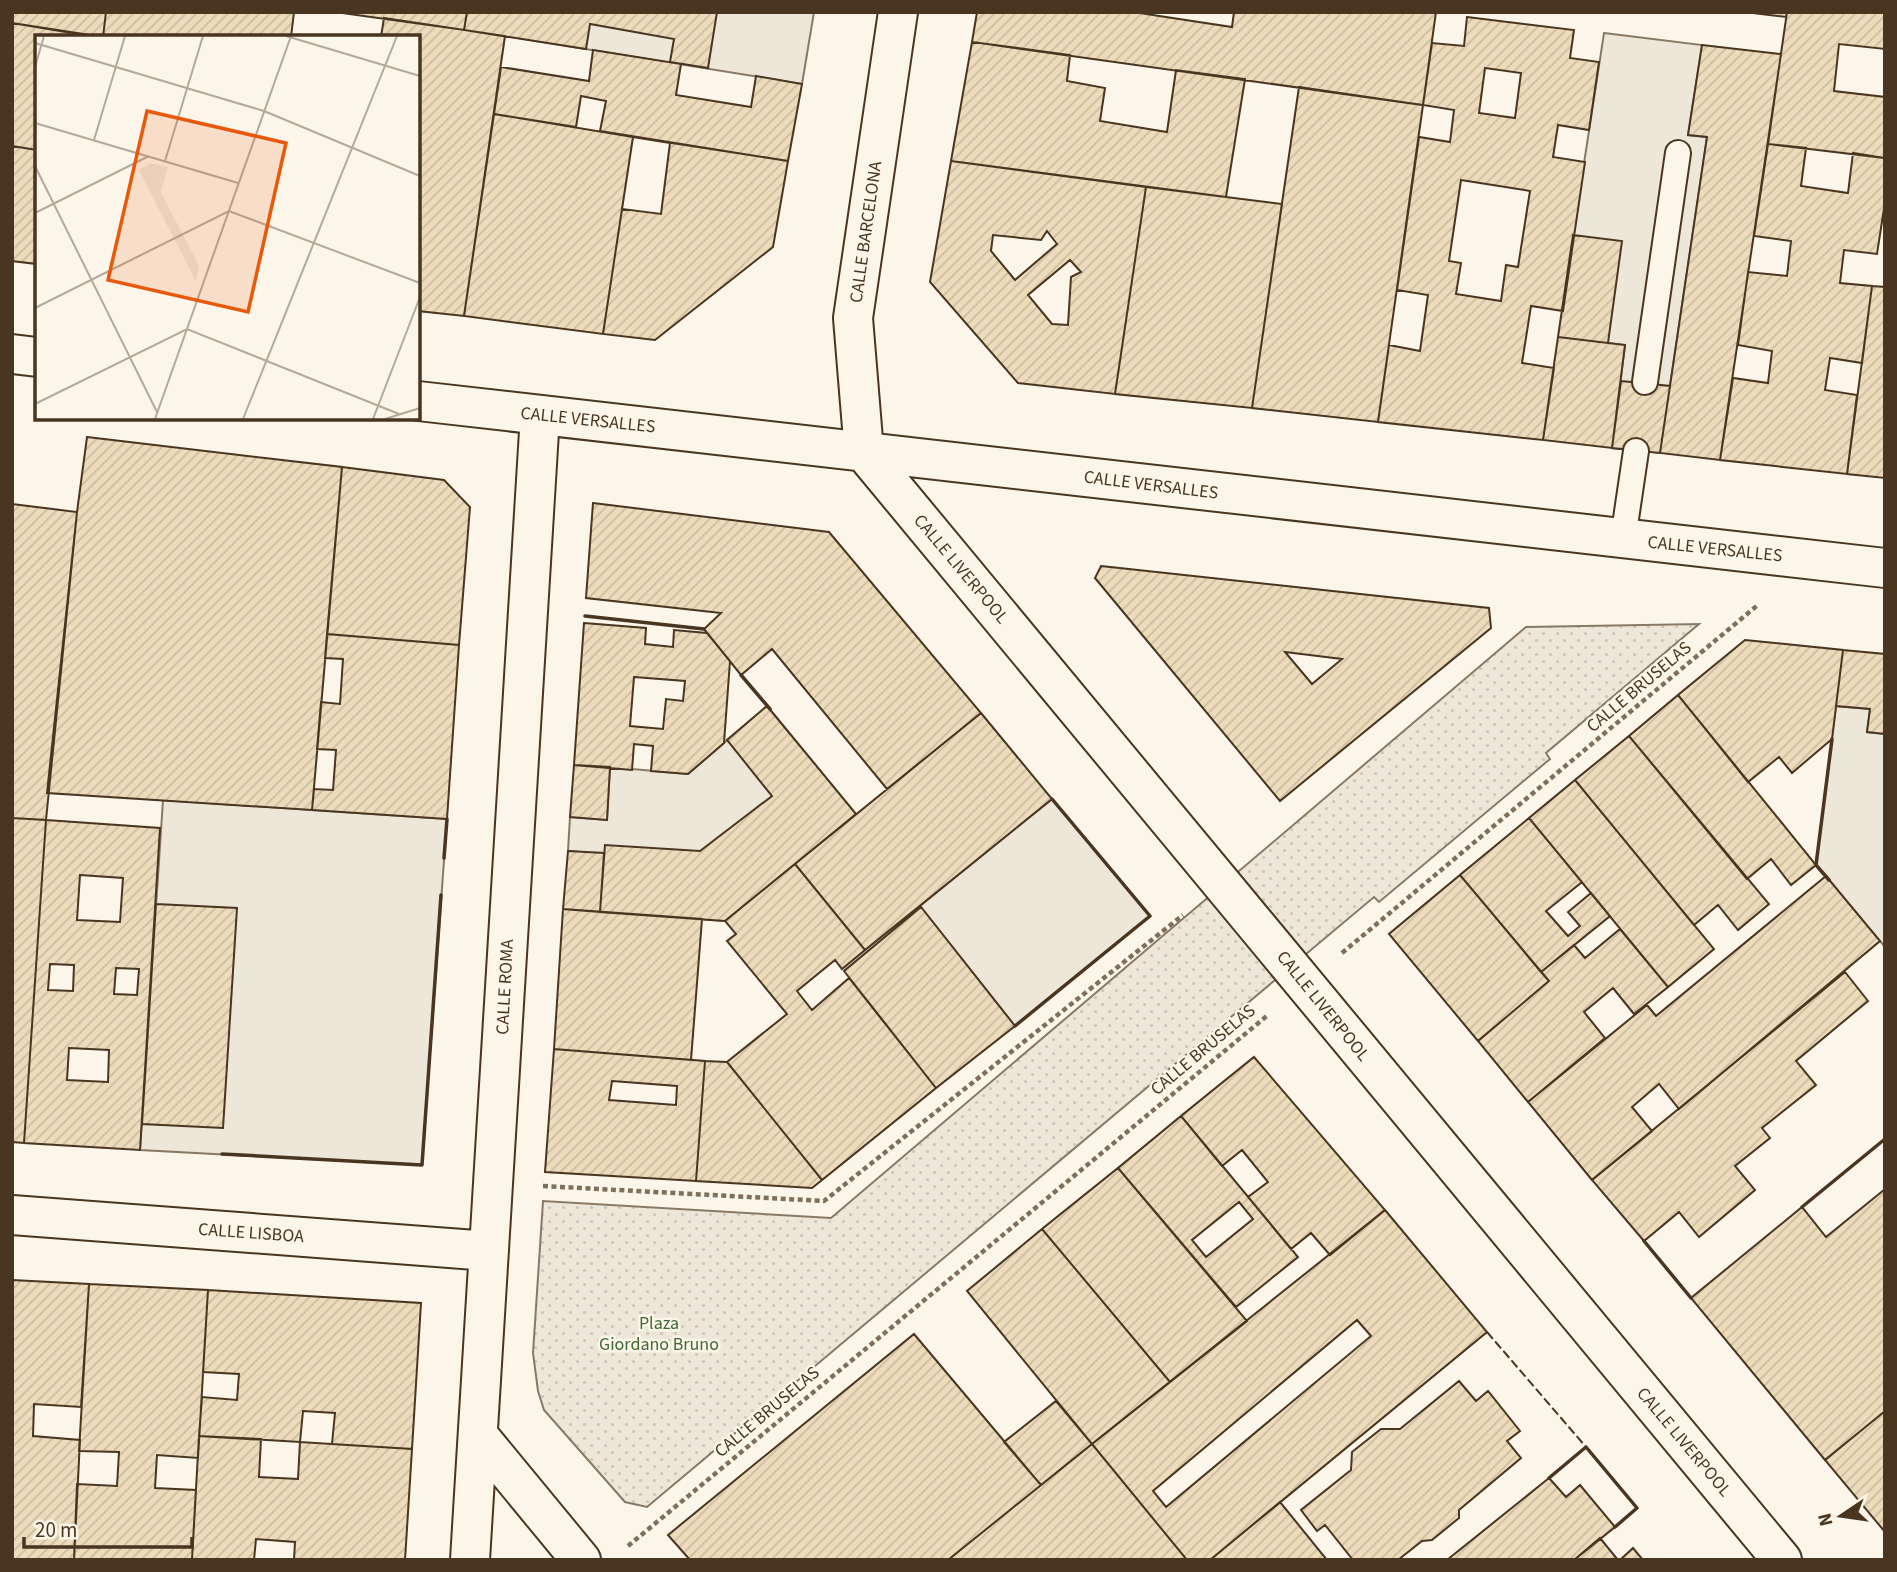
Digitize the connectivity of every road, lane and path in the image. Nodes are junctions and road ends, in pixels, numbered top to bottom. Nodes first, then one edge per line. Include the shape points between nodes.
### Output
1 (898, 12) edge
2 (1678, 153) dead end
3 (12, 354) edge
4 (35, 357) edge
5 (1645, 382) dead end
6 (420, 401) edge
7 (540, 415) junction
8 (1636, 451) dead end
9 (864, 452) junction
10 (1623, 539) junction
11 (1812, 560) junction
12 (1885, 568) edge
13 (1222, 884) junction
14 (1305, 984) junction
15 (494, 1183) junction
16 (12, 1215) edge
17 (489, 1251) junction
18 (478, 1435) junction
19 (622, 1551) dead end
20 (470, 1560) edge
21 (581, 1560) edge
22 (1782, 1560) edge

1 - 9 street, CALLE BARCELONA via 853,318
2 - 5 lane
3 - 4 street
6 - 7 street, CALLE VERSALLES
7 - 9 street, CALLE VERSALLES
7 - 15 street, CALLE ROMA
8 - 10 lane
9 - 10 street, CALLE VERSALLES
9 - 13 street, CALLE LIVERPOOL
10 - 11 street, CALLE VERSALLES
11 - 12 street, CALLE VERSALLES
11 - 14 path, CALLE BRUSELAS
13 - 14 street, CALLE LIVERPOOL
13 - 15 path via 824,1201
14 - 19 path, CALLE BRUSELAS
14 - 22 street, CALLE LIVERPOOL
15 - 17 street, CALLE ROMA
16 - 17 street, CALLE LISBOA
17 - 18 street, CALLE ROMA
18 - 20 street, CALLE ROMA
18 - 21 street

